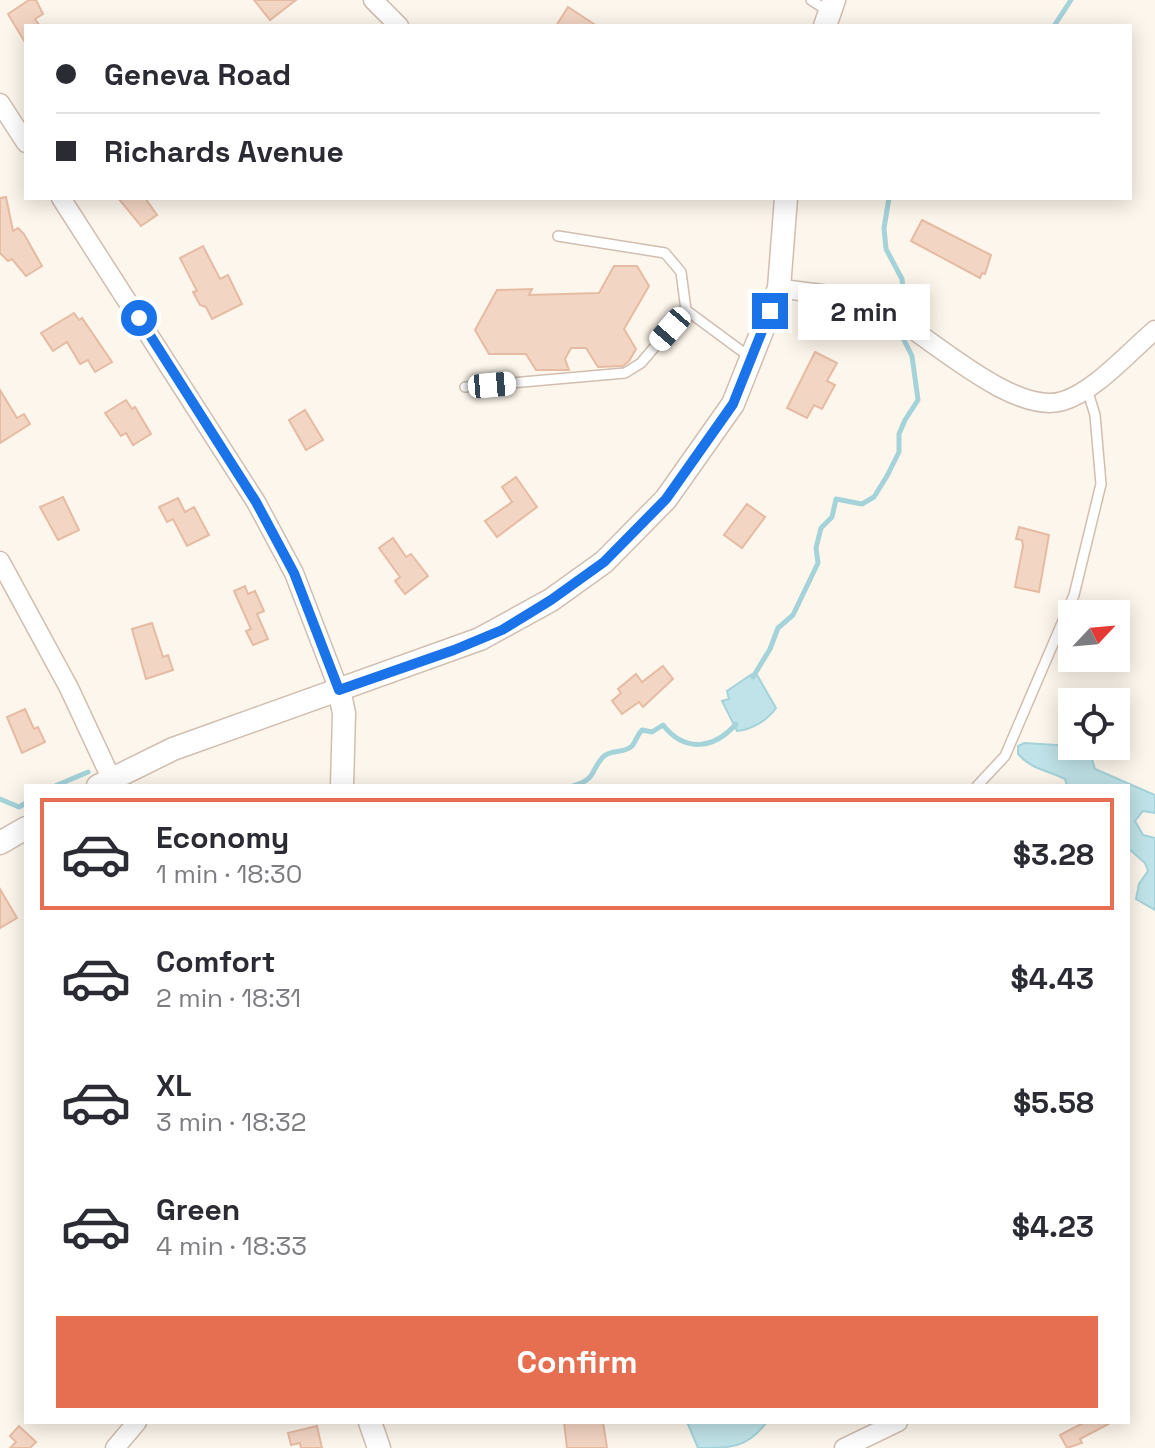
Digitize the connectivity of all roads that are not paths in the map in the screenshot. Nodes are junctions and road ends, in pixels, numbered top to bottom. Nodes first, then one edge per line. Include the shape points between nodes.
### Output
1 (373, 0) edge
2 (397, 24) edge
3 (0, 103) edge
4 (24, 140) edge
5 (62, 200) edge
6 (784, 200) edge
7 (558, 236) dead end
8 (779, 288) junction
9 (686, 310) junction
10 (1155, 330) edge
11 (751, 358) junction
12 (465, 387) dead end
13 (1087, 389) junction
14 (0, 561) edge
15 (339, 690) junction
16 (104, 782) edge
17 (342, 784) edge
18 (979, 784) edge
19 (24, 829) edge
20 (0, 843) edge
21 (135, 1424) edge
22 (371, 1424) edge
23 (894, 1424) edge
24 (115, 1448) edge
25 (379, 1448) edge
26 (844, 1448) edge

1 - 2 street
3 - 4 street
5 - 15 street via 256,502 294,573
6 - 8 street
7 - 9 lane via 665,253 683,277
8 - 11 street
8 - 13 street via 883,310 973,374 1036,402 1063,401
9 - 11 lane
9 - 12 lane via 641,363 625,373
10 - 13 street
11 - 15 street via 733,404 700,454 666,499 604,562 502,630
13 - 18 lane via 1095,415 1101,484 1074,595 1005,756
14 - 16 street via 69,688
15 - 16 street via 173,749
15 - 17 street via 344,713
19 - 20 street
21 - 24 street
22 - 25 street
23 - 26 street

